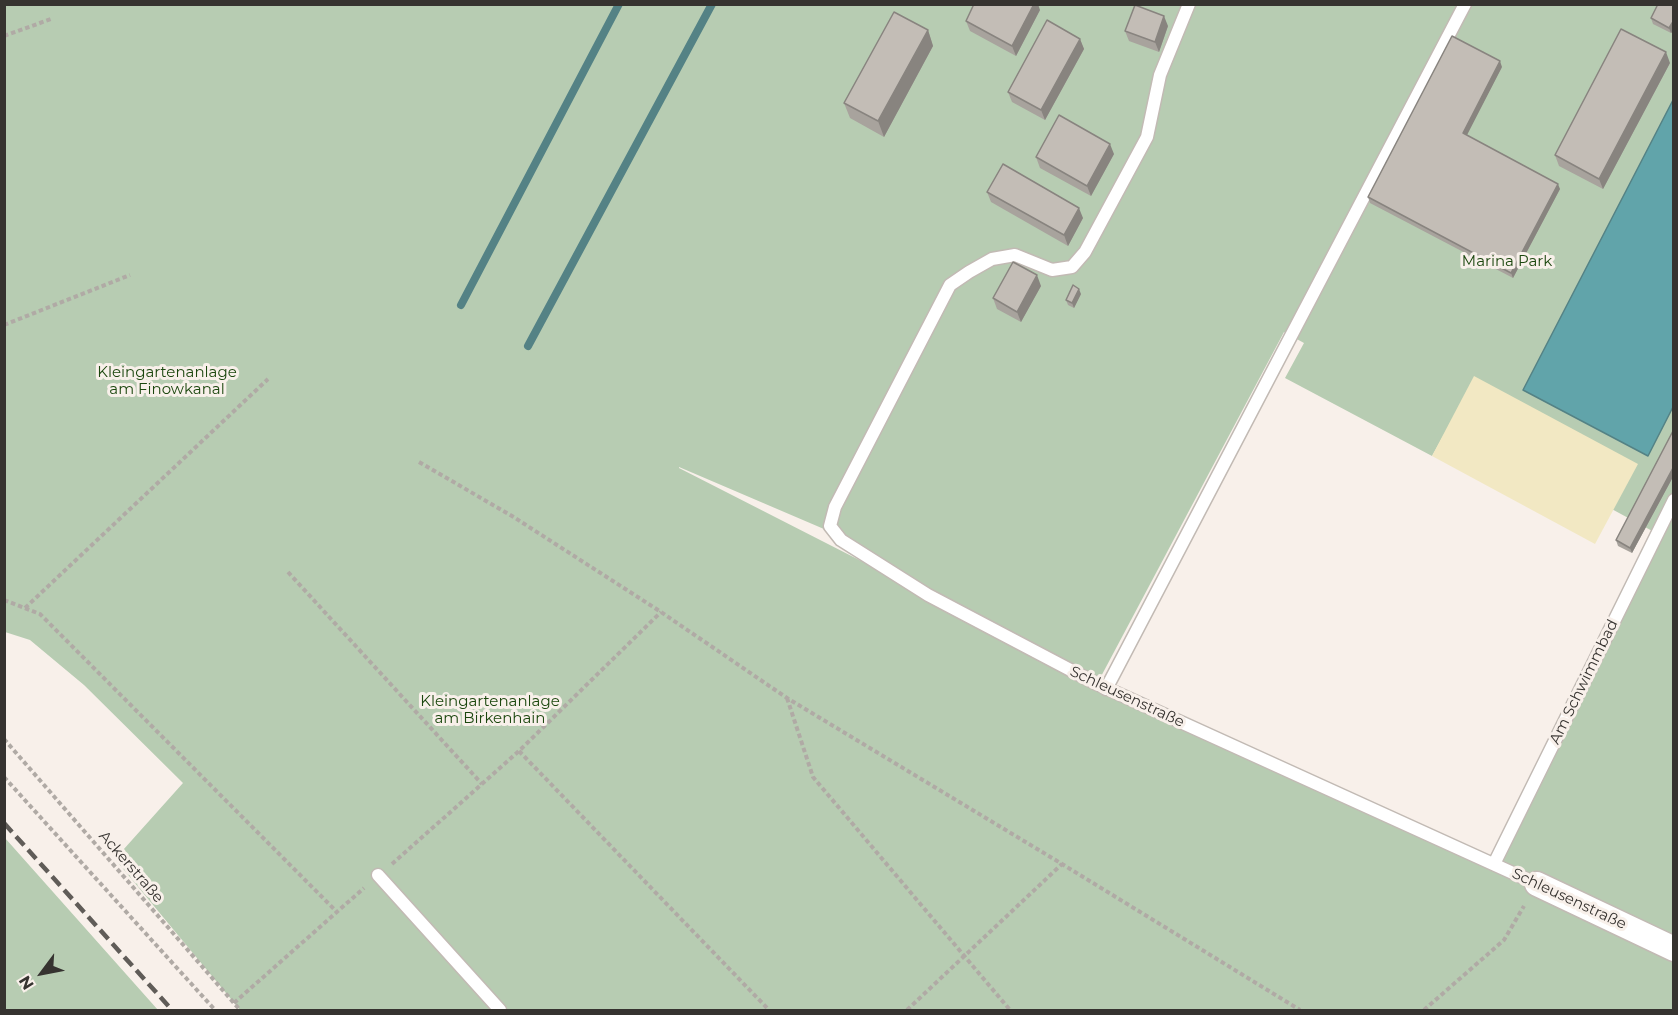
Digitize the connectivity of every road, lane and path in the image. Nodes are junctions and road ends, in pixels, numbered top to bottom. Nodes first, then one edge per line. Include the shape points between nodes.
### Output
1 (1189, 4) edge
2 (1465, 4) edge
3 (51, 19) dead end
4 (4, 36) edge
5 (130, 275) dead end
6 (4, 325) edge
7 (268, 379) dead end
8 (419, 462) dead end
9 (1674, 500) edge
10 (288, 572) dead end
11 (4, 600) edge
12 (25, 608) junction
13 (661, 612) junction
14 (1106, 688) junction
15 (787, 698) junction
16 (4, 739) edge
17 (519, 752) junction
18 (4, 777) edge
19 (482, 784) junction
20 (1062, 864) junction
21 (1494, 864) junction
22 (378, 875) junction
23 (1537, 884) junction
24 (337, 912) junction
25 (1674, 949) edge
26 (964, 956) junction
27 (234, 1004) junction
28 (214, 1011) edge
29 (240, 1011) edge
30 (500, 1011) edge
31 (769, 1011) edge
32 (907, 1011) edge
33 (1010, 1011) edge
34 (1300, 1011) edge
35 (1424, 1011) edge

1 - 14 lane, Schleusenstraße via 1160,75 1147,136 1084,252 1072,267 1052,270 1015,255 992,259 950,285 835,507 830,526 841,540 928,595
2 - 14 lane
3 - 4 path
5 - 6 path
7 - 12 path
8 - 13 path via 512,516
9 - 21 lane, Am Schwimmbad
10 - 19 path
11 - 12 path
12 - 24 path via 40,614
13 - 15 path
13 - 17 path
14 - 21 lane, Schleusenstraße
15 - 20 path
15 - 26 path via 813,777
16 - 27 path, Ackerstraße
17 - 19 path
17 - 31 path
18 - 28 path
19 - 22 path
20 - 26 path
20 - 34 path
21 - 23 lane, Schleusenstraße
22 - 24 path
22 - 30 lane
23 - 25 street, Schleusenstraße
23 - 35 path via 1504,940
24 - 27 path
26 - 32 path
26 - 33 path
27 - 29 path, Ackerstraße

